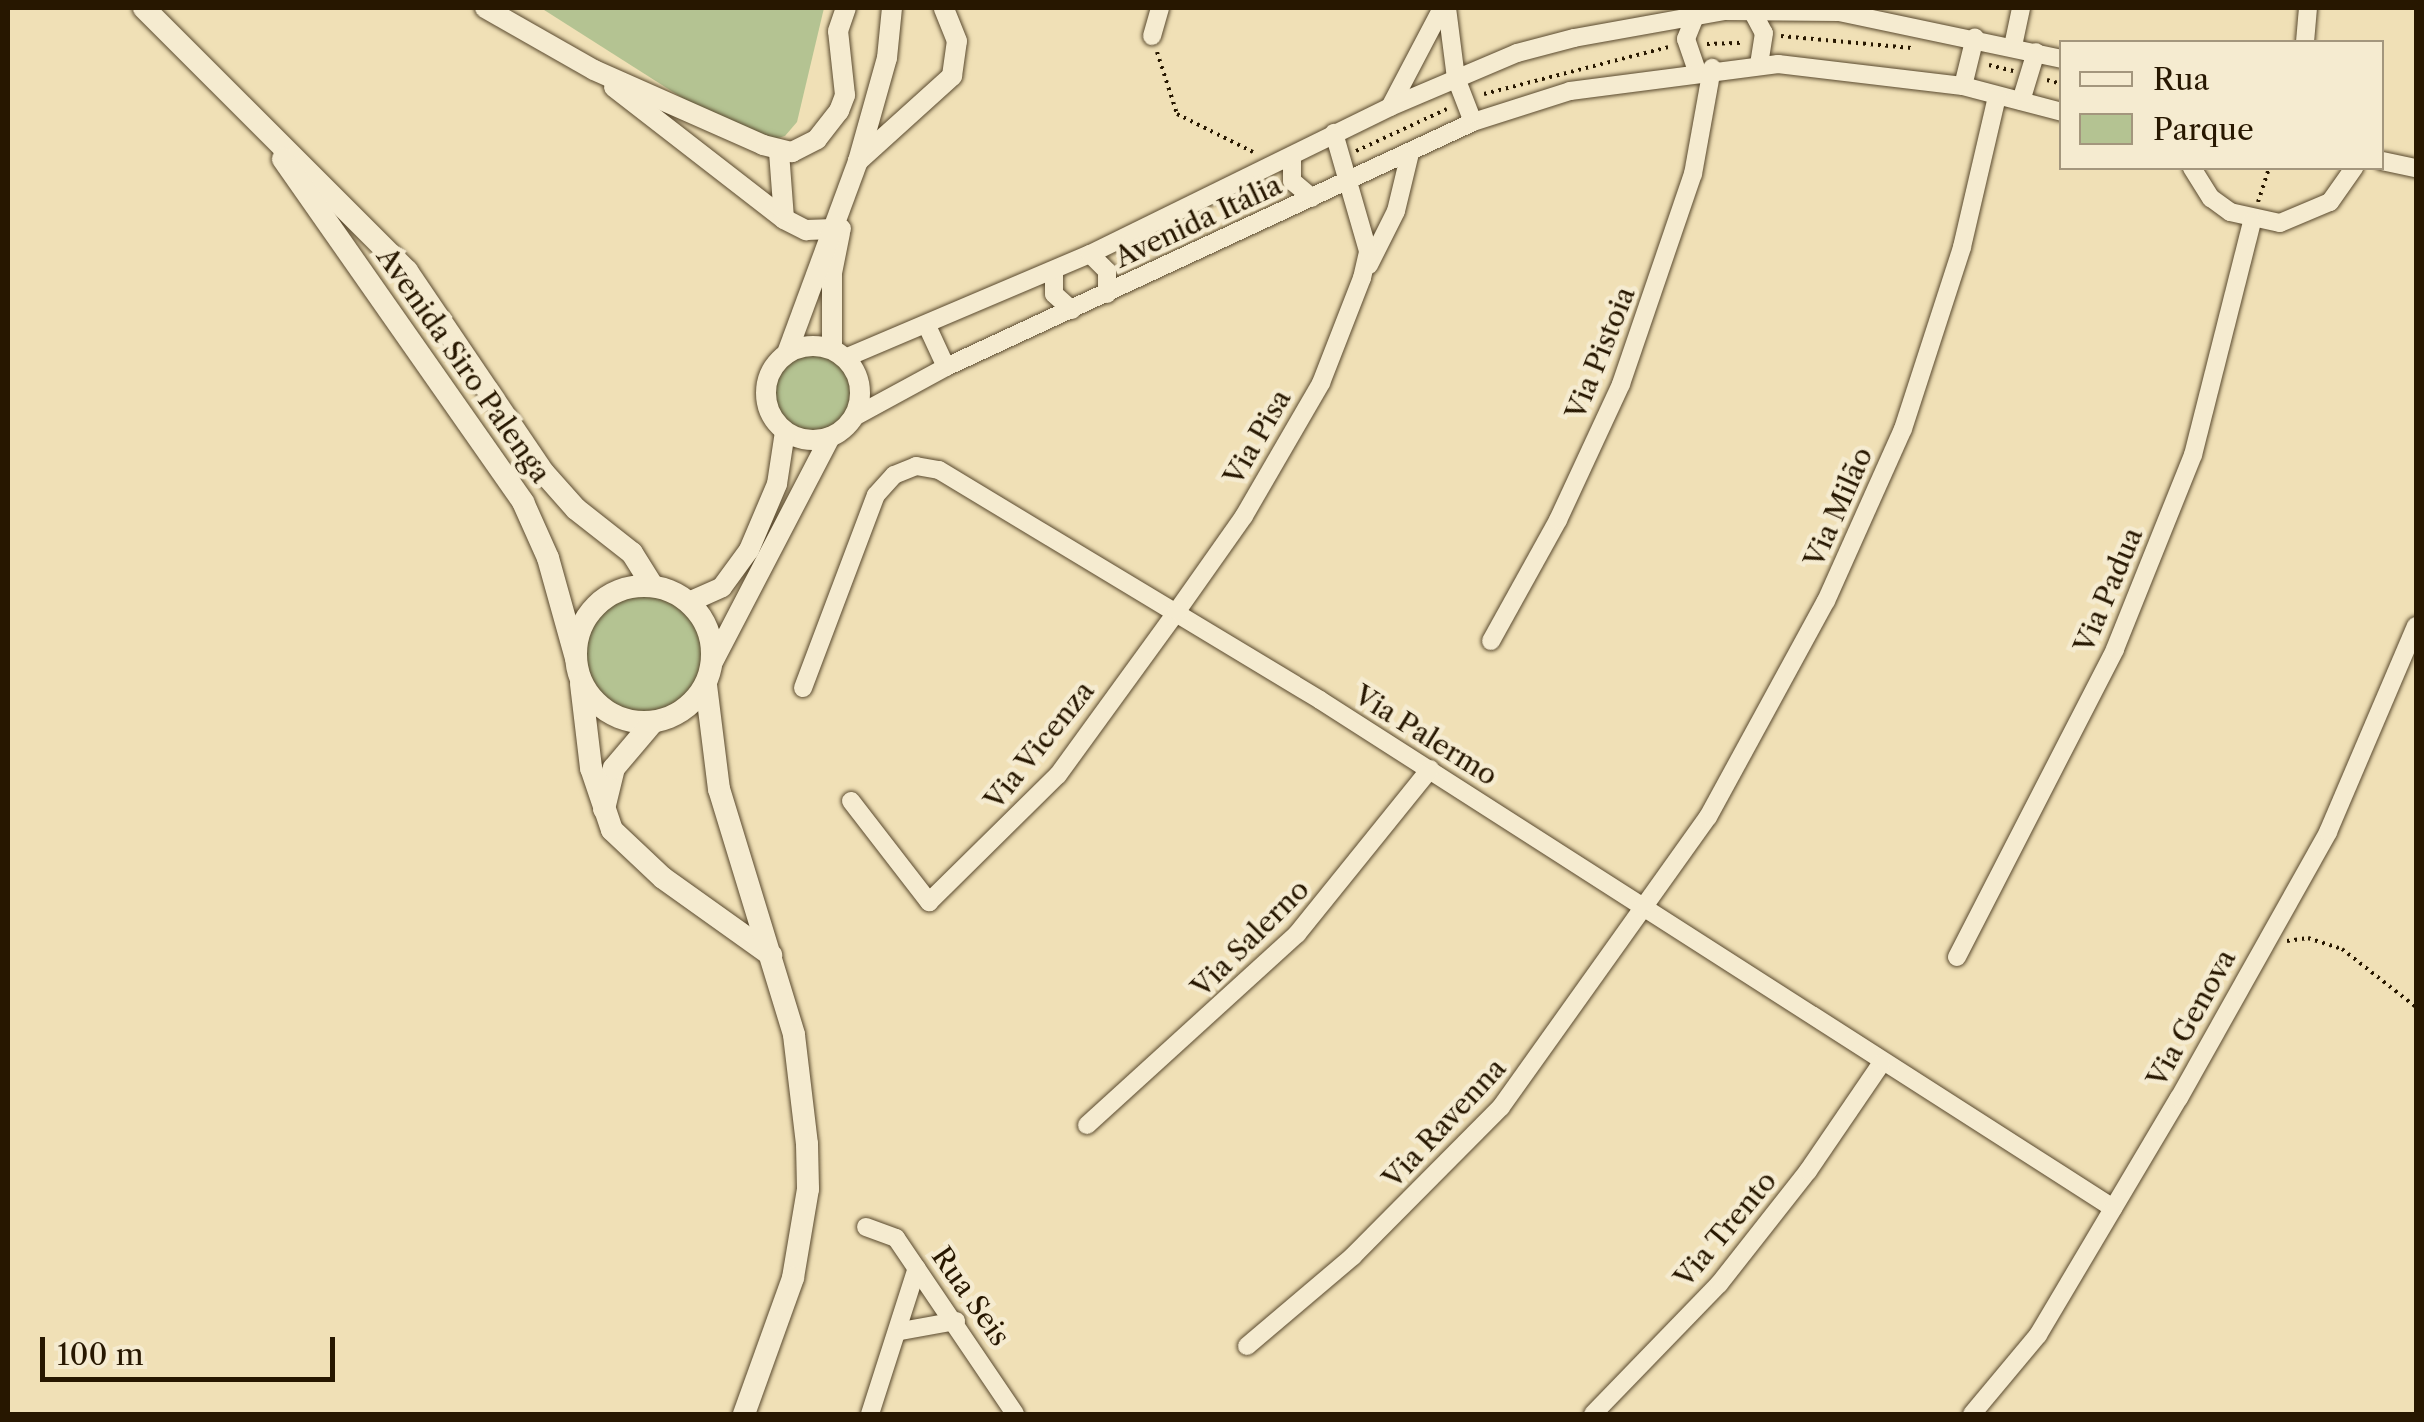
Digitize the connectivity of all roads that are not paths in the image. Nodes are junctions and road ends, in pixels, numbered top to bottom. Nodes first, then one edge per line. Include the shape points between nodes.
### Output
1 (144, 8) edge
2 (846, 8) edge
3 (892, 8) edge
4 (944, 8) edge
5 (1160, 8) edge
6 (1444, 8) edge
7 (2022, 8) edge
8 (2308, 8) edge
9 (1725, 9) edge
10 (1750, 9) edge
11 (494, 10) edge
12 (1696, 14) junction
13 (1152, 36) road end
14 (1975, 37) junction
15 (2304, 40) edge
16 (2012, 46) junction
17 (2036, 52) junction
18 (2059, 58) edge
19 (1759, 65) junction
20 (1704, 69) junction
21 (594, 70) junction
22 (1456, 78) junction
23 (1963, 86) junction
24 (1997, 96) junction
25 (2021, 101) junction
26 (1390, 107) junction
27 (2059, 111) edge
28 (1474, 122) junction
29 (261, 127) junction
30 (1334, 134) junction
31 (779, 152) junction
32 (1410, 152) junction
33 (1292, 156) junction
34 (858, 161) junction
35 (2384, 161) edge
36 (2416, 168) edge
37 (2193, 170) edge
38 (2353, 170) edge
39 (1350, 184) junction
40 (1312, 198) junction
41 (784, 220) junction
42 (2252, 221) junction
43 (836, 230) junction
44 (383, 245) junction
45 (1090, 254) junction
46 (358, 265) junction
47 (1054, 270) junction
48 (1362, 278) junction
49 (1107, 294) junction
50 (1072, 310) junction
51 (928, 328) junction
52 (787, 353) junction
53 (838, 354) junction
54 (946, 367) junction
55 (854, 417) junction
56 (785, 432) junction
57 (830, 437) junction
58 (651, 584) junction
59 (689, 602) junction
60 (1177, 611) junction
61 (2416, 626) edge
62 (1491, 641) dead end
63 (578, 669) junction
64 (709, 674) junction
65 (803, 688) dead end
66 (652, 722) junction
67 (1430, 769) junction
68 (851, 801) dead end
69 (604, 812) junction
70 (1648, 907) junction
71 (1957, 957) dead end
72 (774, 958) junction
73 (1881, 1064) junction
74 (1087, 1125) dead end
75 (2113, 1208) junction
76 (866, 1227) dead end
77 (917, 1268) junction
78 (956, 1321) junction
79 (900, 1331) junction
80 (1246, 1346) dead end
81 (744, 1414) edge
82 (870, 1414) edge
83 (1015, 1414) edge
84 (1593, 1414) edge
85 (1972, 1414) edge

1 - 29 main road, Avenida Siro Palenga
2 - 31 street via 838,32 844,94 839,111 817,139
3 - 34 street via 887,58
4 - 34 street via 957,41 952,76
5 - 13 street
6 - 22 street
6 - 26 street
7 - 16 street
8 - 15 street
9 - 10 street, Avenida Itália
9 - 12 street, Avenida Itália
10 - 14 street, Avenida Itália via 1839,12
10 - 19 street via 1764,32
11 - 21 street
12 - 20 street via 1686,39
12 - 22 street, Avenida Itália via 1574,38
14 - 16 street, Avenida Itália
14 - 23 street
16 - 17 street, Avenida Itália
17 - 18 street, Avenida Itália
17 - 25 street
19 - 20 street, Avenida Itália
19 - 23 street, Avenida Itália via 1874,71
20 - 28 street, Avenida Itália via 1570,90
20 - 62 street, Via Pistoia via 1693,174 1620,384 1558,520
21 - 31 street
21 - 41 street
22 - 26 street, Avenida Itália
22 - 28 street
23 - 24 street, Avenida Itália
24 - 25 street, Avenida Itália
24 - 70 street, Via Milão via 1962,247 1903,430 1760,730
25 - 27 street, Avenida Itália
26 - 30 street, Avenida Itália
28 - 32 street, Avenida Itália
29 - 44 main road, Avenida Siro Palenga
29 - 46 main road, Avenida Siro Palenga
30 - 33 street, Avenida Itália
30 - 39 street
31 - 41 street
32 - 39 street, Avenida Itália
32 - 48 street, Via Pisa via 1396,211
33 - 40 street, Avenida Itália via 1292,181
33 - 45 street, Avenida Itália
34 - 43 street
35 - 36 street
37 - 42 street via 2210,198
38 - 42 street via 2330,202 2306,217
39 - 40 street, Avenida Itália
39 - 48 street, Via Pisa via 1368,251
40 - 49 street, Avenida Itália
41 - 43 street via 806,230
42 - 71 street, Via Padua via 2193,455 2115,649
43 - 52 street
43 - 53 street
44 - 46 main road
44 - 58 main road, Avenida Siro Palenga via 553,484 632,553
45 - 47 street, Avenida Itália
45 - 49 street, Avenida Itália via 1108,271
46 - 63 main road, Avenida Siro Palenga via 523,502 548,558
47 - 50 street via 1054,294
47 - 51 street, Avenida Itália
48 - 60 street, Via Pisa via 1320,383 1244,516
49 - 50 street, Avenida Itália
50 - 54 street, Avenida Itália
51 - 53 street, Avenida Itália
51 - 54 street
52 - 53 street via 817,346
52 - 56 street via 765,392
53 - 55 street via 860,386
54 - 55 street, Avenida Itália
55 - 57 street
56 - 57 street via 814,441
56 - 59 street via 777,484 749,550 722,587
57 - 64 street
58 - 59 main road
58 - 63 main road via 604,598 583,625
59 - 64 main road via 704,619
60 - 65 street, Via Palermo via 986,493 916,466 894,475 876,495
60 - 67 street, Via Palermo
60 - 68 street, Via Vicenza via 1058,775 929,902
61 - 75 street, Via Genova via 2328,832
63 - 66 main road via 610,713
63 - 69 main road, Avenida Siro Palenga
64 - 66 main road via 683,710
64 - 72 main road via 720,788
66 - 69 main road via 614,768
67 - 70 street, Via Palermo
67 - 74 street, Via Salerno via 1297,934
69 - 72 main road via 641,860
70 - 73 street, Via Palermo
70 - 80 street, Via Ravenna via 1501,1107 1353,1256
72 - 81 main road via 802,1082 808,1189 793,1278
73 - 75 street, Via Palermo
73 - 84 street, Via Trento via 1719,1284
75 - 85 street, Via Genova via 2038,1335
76 - 77 street, Rua Seis via 896,1238
77 - 78 street, Rua Seis
77 - 79 street
78 - 79 street
78 - 83 street, Rua Seis
79 - 82 street

